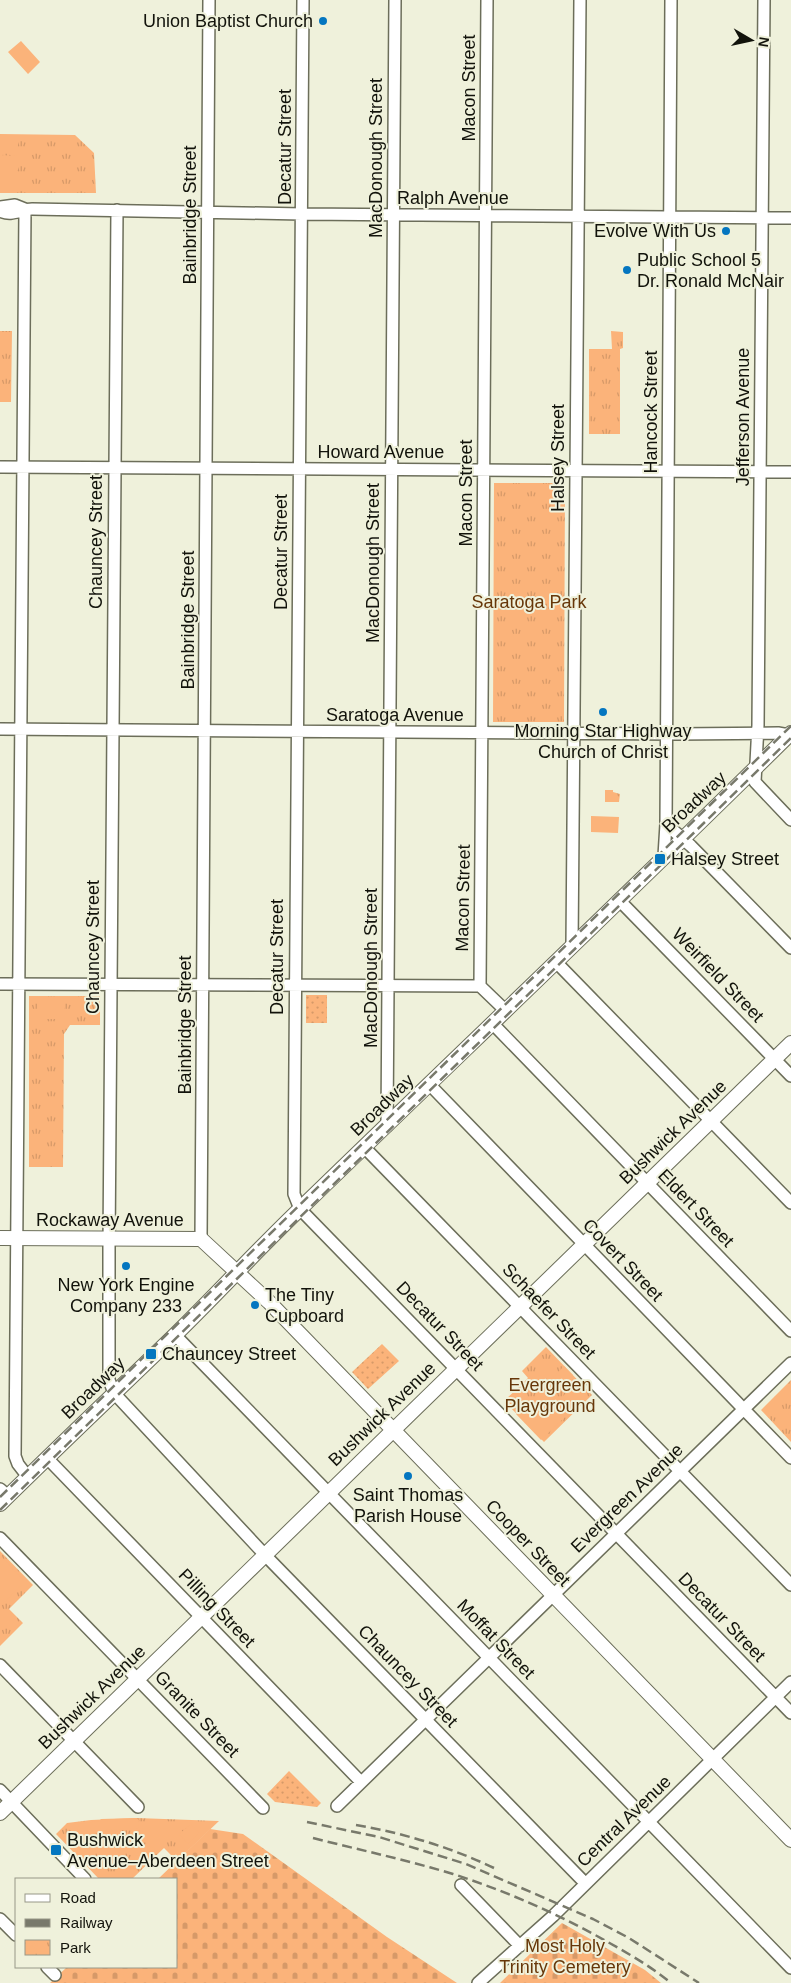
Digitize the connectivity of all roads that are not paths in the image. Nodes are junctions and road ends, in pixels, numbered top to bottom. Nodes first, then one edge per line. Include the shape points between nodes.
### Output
1 (209, 0) edge
2 (303, 0) edge
3 (395, 0) edge
4 (487, 0) edge
5 (580, 0) edge
6 (671, 0) edge
7 (764, 0) edge
8 (0, 207) edge
9 (25, 210) junction
10 (117, 210) junction
11 (0, 212) edge
12 (207, 212) junction
13 (302, 214) junction
14 (393, 215) junction
15 (486, 216) junction
16 (577, 216) junction
17 (670, 217) junction
18 (762, 217) junction
19 (791, 218) edge
20 (0, 467) edge
21 (23, 467) junction
22 (114, 467) junction
23 (207, 468) junction
24 (299, 469) junction
25 (392, 469) junction
26 (484, 470) junction
27 (575, 470) junction
28 (668, 471) junction
29 (760, 472) junction
30 (791, 472) edge
31 (0, 729) edge
32 (20, 729) junction
33 (112, 730) junction
34 (204, 731) junction
35 (297, 731) junction
36 (390, 732) junction
37 (482, 733) junction
38 (574, 733) junction
39 (758, 733) junction
40 (666, 734) junction
41 (790, 734) edge
42 (755, 770) junction
43 (791, 820) edge
44 (666, 824) junction
45 (682, 838) junction
46 (664, 856) junction
47 (619, 900) junction
48 (572, 946) junction
49 (791, 948) edge
50 (556, 962) junction
51 (0, 984) edge
52 (18, 984) junction
53 (110, 985) junction
54 (203, 985) junction
55 (295, 986) junction
56 (480, 986) junction
57 (388, 987) junction
58 (506, 1011) junction
59 (493, 1024) junction
60 (791, 1043) edge
61 (775, 1059) junction
62 (791, 1076) edge
63 (430, 1085) junction
64 (711, 1121) junction
65 (387, 1126) junction
66 (365, 1148) junction
67 (647, 1183) junction
68 (791, 1203) edge
69 (300, 1209) junction
70 (0, 1238) edge
71 (16, 1238) junction
72 (109, 1239) junction
73 (201, 1240) junction
74 (584, 1245) junction
75 (237, 1273) junction
76 (520, 1307) junction
77 (791, 1331) edge
78 (175, 1335) junction
79 (791, 1363) edge
80 (456, 1369) junction
81 (114, 1393) junction
82 (744, 1409) junction
83 (392, 1431) junction
84 (47, 1458) junction
85 (791, 1458) edge
86 (680, 1471) junction
87 (28, 1476) junction
88 (329, 1493) junction
89 (3, 1496) edge
90 (616, 1533) junction
91 (0, 1538) edge
92 (265, 1555) junction
93 (791, 1585) edge
94 (553, 1595) junction
95 (201, 1617) junction
96 (489, 1657) junction
97 (0, 1665) edge
98 (138, 1679) junction
99 (791, 1682) edge
100 (776, 1697) junction
101 (791, 1713) edge
102 (425, 1719) junction
103 (74, 1741) junction
104 (713, 1760) junction
105 (362, 1782) junction
106 (0, 1790) edge
107 (12, 1801) junction
108 (338, 1806) dead end
109 (138, 1808) dead end
110 (263, 1808) dead end
111 (0, 1813) edge
112 (648, 1821) junction
113 (791, 1840) edge
114 (84, 1878) edge
115 (585, 1883) junction
116 (461, 1885) dead end
117 (0, 1919) edge
118 (15, 1934) edge
119 (520, 1946) junction
120 (791, 1968) edge
121 (478, 1983) edge

1 - 12 street, Bainbridge Street
2 - 13 street, Decatur Street
3 - 14 street, MacDonough Street
4 - 15 street, Macon Street
5 - 16 street, Halsey Street
6 - 17 street, Hancock Street
7 - 18 street, Jefferson Avenue
8 - 9 street, Ralph Avenue via 15,205
9 - 10 street, Ralph Avenue
9 - 11 street, Ralph Avenue via 15,214
9 - 21 street
10 - 12 street, Ralph Avenue
10 - 22 street, Chauncey Street
12 - 13 street, Ralph Avenue
12 - 23 street, Bainbridge Street
13 - 14 street, Ralph Avenue
13 - 24 street, Decatur Street
14 - 15 street, Ralph Avenue
14 - 25 street, MacDonough Street
15 - 16 street, Ralph Avenue
15 - 26 street, Macon Street
16 - 17 street, Ralph Avenue
16 - 27 street, Halsey Street
17 - 18 street, Ralph Avenue
17 - 28 street, Hancock Street
18 - 19 street, Ralph Avenue
18 - 29 street, Jefferson Avenue
20 - 21 street, Howard Avenue
21 - 22 street, Howard Avenue
21 - 32 street
22 - 23 street, Howard Avenue
22 - 33 street, Chauncey Street
23 - 24 street, Howard Avenue
23 - 34 street, Bainbridge Street
24 - 25 street, Howard Avenue
24 - 35 street, Decatur Street
25 - 26 street, Howard Avenue
25 - 36 street, MacDonough Street
26 - 27 street, Howard Avenue
26 - 37 street, Macon Street
27 - 28 street, Howard Avenue
27 - 38 street, Halsey Street
28 - 29 street, Howard Avenue
28 - 40 street, Hancock Street
29 - 30 street, Howard Avenue
29 - 39 street, Jefferson Avenue
31 - 32 street, Saratoga Avenue
32 - 33 street, Saratoga Avenue
32 - 52 street
33 - 34 street, Saratoga Avenue
33 - 53 street, Chauncey Street
34 - 35 street, Saratoga Avenue
34 - 54 street, Bainbridge Street
35 - 36 street, Saratoga Avenue
35 - 55 street, Decatur Street
36 - 37 street, Saratoga Avenue
36 - 57 street, MacDonough Street
37 - 38 street, Saratoga Avenue
37 - 56 street, Macon Street
38 - 40 street, Saratoga Avenue
38 - 48 street, Halsey Street
39 - 40 street, Saratoga Avenue
39 - 41 street, Saratoga Avenue
39 - 42 street, Jefferson Avenue
40 - 44 street, Hancock Street
41 - 42 main road, Broadway
42 - 43 street, Jefferson Avenue via 755,782
42 - 45 main road, Broadway
44 - 45 street
44 - 46 street, Hancock Street
45 - 46 main road, Broadway
45 - 49 street
46 - 47 main road, Broadway
47 - 48 main road, Broadway
47 - 61 street, Weirfield Street
48 - 50 main road, Broadway
50 - 58 main road, Broadway
50 - 64 street
51 - 52 street
52 - 53 street
52 - 71 street
53 - 54 street
53 - 72 street, Chauncey Street
54 - 55 street
54 - 73 street, Bainbridge Street
55 - 57 street
55 - 69 street, Decatur Street via 294,1194
56 - 57 street
56 - 58 street
57 - 65 street, MacDonough Street
58 - 59 main road, Broadway
59 - 63 main road, Broadway
59 - 67 street, Eldert Street
60 - 61 main road, Bushwick Avenue
61 - 62 street, Weirfield Street
61 - 64 main road, Bushwick Avenue
63 - 65 main road, Broadway
63 - 74 street, Covert Street
64 - 67 main road, Bushwick Avenue
64 - 68 street
65 - 66 main road, Broadway
66 - 69 main road, Broadway
66 - 76 street, Schaefer Street
67 - 74 main road, Bushwick Avenue
67 - 77 street, Eldert Street
69 - 75 main road, Broadway
69 - 80 street, Decatur Street
70 - 71 main road, Rockaway Avenue
71 - 72 main road, Rockaway Avenue
71 - 87 street via 15,1456
72 - 73 main road, Rockaway Avenue
72 - 81 street, Chauncey Street via 109,1380
73 - 75 main road, Rockaway Avenue
74 - 76 main road, Bushwick Avenue
74 - 82 street, Covert Street
75 - 78 main road, Broadway
75 - 83 main road, Cooper Street via 269,1302
76 - 80 main road, Bushwick Avenue
76 - 86 street, Schaefer Street
78 - 81 main road, Broadway
78 - 88 street, Moffat Street
79 - 82 street, Evergreen Avenue
80 - 83 main road, Bushwick Avenue
80 - 90 street, Decatur Street
81 - 84 main road, Broadway
81 - 92 street, Chauncey Street
82 - 85 street, Covert Street
82 - 86 street, Evergreen Avenue
83 - 88 main road, Bushwick Avenue
83 - 94 main road, Cooper Street
84 - 87 main road, Broadway
84 - 95 street, Pilling Street
86 - 90 street, Evergreen Avenue
86 - 93 street, Schaefer Street
87 - 89 main road, Broadway
88 - 92 main road, Bushwick Avenue
88 - 96 street, Moffat Street
90 - 94 street, Evergreen Avenue
90 - 100 street, Decatur Street
91 - 98 street, Granite Street
92 - 95 main road, Bushwick Avenue
92 - 102 street, Chauncey Street
94 - 96 street, Evergreen Avenue
94 - 104 main road, Cooper Street
95 - 98 main road, Bushwick Avenue
95 - 105 street, Pilling Street
96 - 102 street, Evergreen Avenue
96 - 112 street, Moffat Street
97 - 103 street
98 - 103 main road, Bushwick Avenue
98 - 110 street, Granite Street
99 - 100 street, Central Avenue
100 - 101 street, Decatur Street
100 - 104 street, Central Avenue
102 - 105 street, Evergreen Avenue
102 - 115 street, Chauncey Street
103 - 107 main road, Bushwick Avenue
103 - 109 street
104 - 112 street, Central Avenue
104 - 113 main road, Cooper Street
105 - 108 street, Evergreen Avenue
106 - 107 street
107 - 111 main road, Bushwick Avenue
107 - 114 street
112 - 115 street, Central Avenue
112 - 120 street, Moffat Street
115 - 119 street, Central Avenue
116 - 119 street
117 - 118 street
119 - 121 street, Central Avenue

